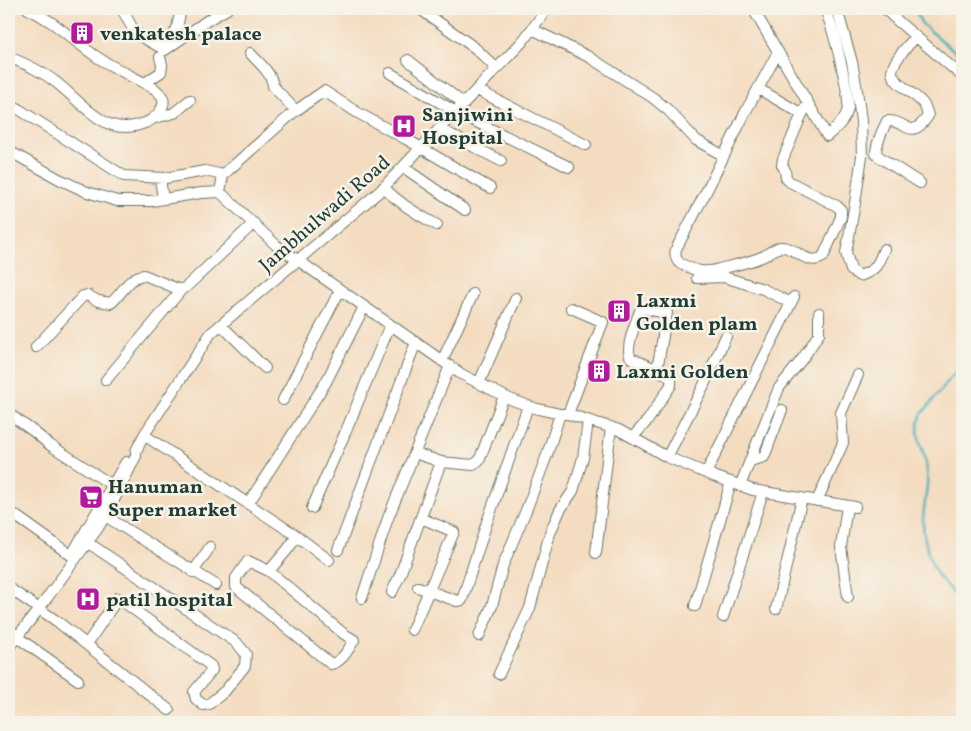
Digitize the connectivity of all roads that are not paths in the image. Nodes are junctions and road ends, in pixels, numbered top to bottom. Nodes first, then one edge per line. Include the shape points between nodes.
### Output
1 (28, 9) edge
2 (122, 9) edge
3 (182, 9) edge
4 (212, 9) edge
5 (227, 9) edge
6 (420, 9) edge
7 (547, 9) edge
8 (752, 9) edge
9 (825, 9) edge
10 (837, 9) edge
11 (885, 9) edge
12 (208, 20) junction
13 (532, 29) junction
14 (916, 37) junction
15 (778, 52) junction
16 (162, 53) junction
17 (250, 53) dead end
18 (9, 57) edge
19 (408, 60) dead end
20 (497, 69) junction
21 (390, 73) dead end
22 (962, 76) edge
23 (145, 83) junction
24 (477, 90) junction
25 (764, 92) dead end
26 (190, 100) dead end
27 (9, 103) edge
28 (808, 103) junction
29 (464, 104) junction
30 (296, 111) junction
31 (456, 112) junction
32 (802, 114) junction
33 (155, 118) junction
34 (440, 129) junction
35 (586, 145) dead end
36 (422, 148) junction
37 (9, 151) edge
38 (724, 156) junction
39 (501, 160) dead end
40 (403, 167) junction
41 (569, 167) dead end
42 (223, 175) junction
43 (160, 178) junction
44 (920, 183) dead end
45 (384, 188) junction
46 (490, 188) dead end
47 (220, 192) junction
48 (163, 199) junction
49 (465, 210) dead end
50 (254, 224) junction
51 (437, 225) dead end
52 (884, 249) dead end
53 (298, 260) junction
54 (697, 278) dead end
55 (182, 289) junction
56 (340, 290) junction
57 (472, 294) dead end
58 (516, 298) dead end
59 (364, 307) junction
60 (571, 308) dead end
61 (819, 313) dead end
62 (221, 325) junction
63 (390, 325) junction
64 (726, 336) dead end
65 (416, 342) junction
66 (36, 348) dead end
67 (446, 363) junction
68 (264, 368) dead end
69 (657, 370) junction
70 (858, 375) dead end
71 (106, 380) dead end
72 (479, 383) junction
73 (504, 396) junction
74 (283, 400) dead end
75 (528, 406) junction
76 (782, 410) dead end
77 (9, 414) edge
78 (564, 414) junction
79 (588, 421) junction
80 (611, 427) junction
81 (144, 435) junction
82 (633, 437) junction
83 (415, 453) junction
84 (667, 457) junction
85 (750, 460) junction
86 (441, 462) junction
87 (706, 473) junction
88 (736, 484) junction
89 (116, 488) junction
90 (763, 492) junction
91 (802, 498) junction
92 (817, 500) junction
93 (248, 504) junction
94 (312, 508) dead end
95 (9, 511) edge
96 (105, 516) junction
97 (421, 518) junction
98 (297, 536) junction
99 (87, 542) junction
100 (210, 547) dead end
101 (338, 550) dead end
102 (596, 553) dead end
103 (73, 557) junction
104 (329, 560) dead end
105 (193, 572) junction
106 (269, 572) junction
107 (216, 585) dead end
108 (418, 587) dead end
109 (9, 588) edge
110 (430, 591) junction
111 (392, 592) dead end
112 (848, 596) dead end
113 (362, 598) dead end
114 (695, 606) dead end
115 (36, 607) junction
116 (776, 609) dead end
117 (723, 617) dead end
118 (412, 630) dead end
119 (12, 633) edge
120 (480, 636) dead end
121 (87, 644) junction
122 (9, 648) edge
123 (499, 674) dead end
124 (78, 680) dead end
125 (169, 710) dead end

1 - 23 street via 42,15 97,57
2 - 16 street via 135,33
3 - 16 street via 177,28
4 - 12 street
5 - 12 street
6 - 20 street via 476,48
7 - 13 street, Jambhulwadi Road
8 - 15 street
9 - 28 street via 835,37 848,107 840,125 827,136
10 - 52 street via 852,62 861,121 862,156 846,253 851,270 860,276 871,272
11 - 14 street
12 - 16 street
13 - 20 street, Jambhulwadi Road
13 - 38 street via 589,57 652,97 696,140
14 - 22 street
14 - 44 street via 899,57 892,72 894,78 924,104 928,116 916,128 910,129 887,121 876,154
15 - 28 street
15 - 38 street
16 - 23 street via 161,72
17 - 30 street
18 - 33 street via 43,73 100,120 111,125 122,127 148,123
19 - 29 street
20 - 24 street, Jambhulwadi Road
21 - 31 street
23 - 33 street via 155,88 164,99
24 - 29 street, Jambhulwadi Road
24 - 35 street
25 - 32 street
26 - 33 street via 174,113
27 - 43 street via 124,176
28 - 32 street
29 - 31 street, Jambhulwadi Road
30 - 36 street via 324,91
30 - 42 street
31 - 34 street, Jambhulwadi Road
31 - 41 street
32 - 38 street via 783,159 786,178 841,210 841,217 823,257 818,260 778,247 741,264 707,272 681,265 675,254 676,248
34 - 36 street, Jambhulwadi Road
34 - 39 street
36 - 40 street, Jambhulwadi Road
36 - 46 street
37 - 48 street via 87,192 117,201
40 - 45 street, Jambhulwadi Road
40 - 49 street
42 - 43 street via 205,171
42 - 47 street
43 - 48 street
45 - 51 street via 391,196
45 - 53 street, Jambhulwadi Road
47 - 48 street
47 - 50 street
50 - 53 street
50 - 55 street
53 - 56 street
53 - 62 street, Jambhulwadi Road
54 - 87 street via 724,277 793,300
55 - 66 street via 140,274 111,303 83,296
55 - 71 street
56 - 59 street
56 - 74 street
57 - 67 street
58 - 72 street
59 - 63 street
59 - 93 street via 326,382
60 - 78 street via 603,322
61 - 85 street via 819,334 779,388
62 - 68 street
62 - 81 street, Jambhulwadi Road via 211,334
63 - 65 street
63 - 94 street
64 - 84 street
65 - 67 street
65 - 101 street
67 - 72 street
67 - 83 street
69 - 69 street via 628,355 641,308 668,312
69 - 82 street via 671,379 671,385
70 - 92 street via 841,413 843,443
72 - 73 street
73 - 75 street
73 - 86 street via 479,460 473,465
75 - 78 street
75 - 110 street via 462,600
76 - 85 street via 764,457
77 - 89 street
78 - 79 street
78 - 120 street via 503,565
79 - 80 street
79 - 123 street via 583,458 573,491 550,533 530,608
80 - 82 street
80 - 102 street
81 - 89 street, Jambhulwadi Road via 136,456
81 - 93 street
82 - 84 street
83 - 86 street
83 - 113 street via 388,518
84 - 87 street
85 - 88 street
86 - 97 street
87 - 88 street
88 - 90 street
88 - 114 street
89 - 96 street, Jambhulwadi Road
89 - 103 street, Jambhulwadi Road
90 - 91 street
90 - 117 street
91 - 92 street
91 - 116 street
92 - 112 street via 851,506 841,547
93 - 98 street
95 - 103 street
96 - 99 street, Jambhulwadi Road
96 - 105 street
97 - 110 street via 454,532
97 - 111 street
98 - 104 street
98 - 106 street
99 - 103 street, Jambhulwadi Road
99 - 121 street via 237,643 246,654 245,666 225,691 203,705 194,692 210,674 211,666 118,598
100 - 105 street
103 - 115 street, Jambhulwadi Road
105 - 107 street
106 - 106 street via 354,640 337,663 331,664 236,587 236,578 248,561
108 - 110 street
109 - 115 street
110 - 118 street
115 - 119 street, Jambhulwadi Road
115 - 121 street
119 - 122 street, Jambhulwadi Road
119 - 124 street
121 - 125 street

